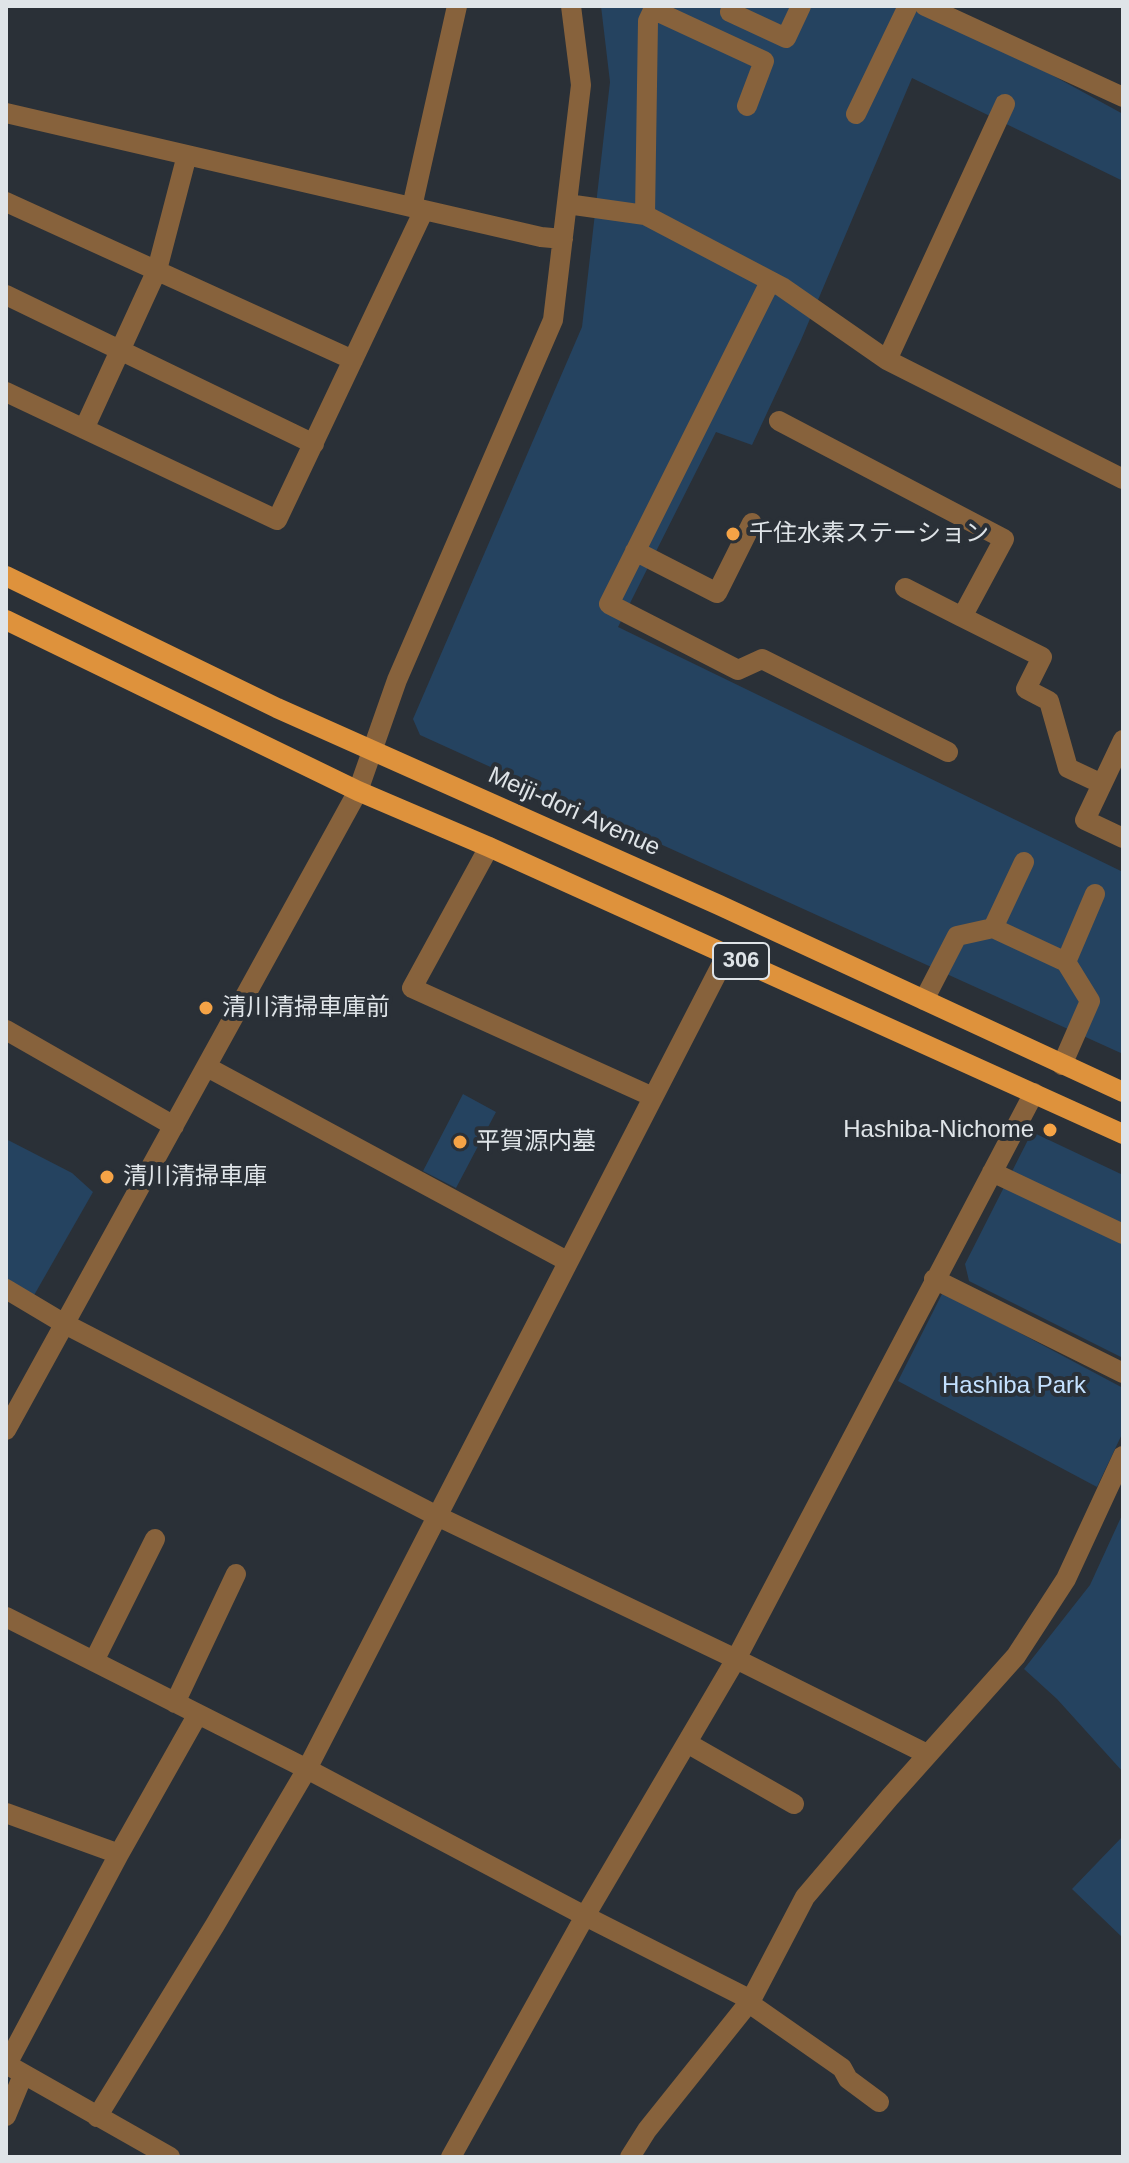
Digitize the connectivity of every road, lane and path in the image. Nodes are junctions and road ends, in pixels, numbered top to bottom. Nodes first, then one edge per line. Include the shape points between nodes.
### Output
1 (457, 6) edge
2 (571, 6) edge
3 (733, 6) edge
4 (801, 6) edge
5 (908, 6) edge
6 (925, 6) edge
7 (655, 8) edge
8 (1123, 97) edge
9 (1005, 104) dead end
10 (747, 106) dead end
11 (6, 113) edge
12 (856, 114) dead end
13 (187, 155) junction
14 (6, 202) edge
15 (567, 204) junction
16 (418, 209) junction
17 (645, 215) junction
18 (563, 239) junction
19 (157, 270) junction
20 (770, 282) junction
21 (6, 295) edge
22 (120, 351) junction
23 (353, 360) junction
24 (887, 360) junction
25 (6, 392) edge
26 (779, 421) dead end
27 (84, 429) junction
28 (314, 444) junction
29 (1123, 479) edge
30 (752, 523) dead end
31 (635, 551) junction
32 (6, 576) edge
33 (905, 588) dead end
34 (962, 617) junction
35 (6, 620) edge
36 (1123, 740) edge
37 (373, 750) junction
38 (948, 752) dead end
39 (1102, 784) junction
40 (358, 791) junction
41 (1123, 838) edge
42 (489, 847) junction
43 (1024, 862) dead end
44 (1095, 894) dead end
45 (993, 928) junction
46 (727, 954) junction
47 (1066, 962) junction
48 (924, 1000) junction
49 (6, 1030) edge
50 (1062, 1065) junction
51 (207, 1067) junction
52 (1123, 1092) edge
53 (1034, 1093) junction
54 (653, 1097) junction
55 (174, 1126) junction
56 (1123, 1134) edge
57 (992, 1172) junction
58 (1123, 1234) edge
59 (567, 1261) junction
60 (934, 1279) junction
61 (6, 1289) edge
62 (63, 1323) junction
63 (1123, 1373) edge
64 (6, 1430) edge
65 (1123, 1456) edge
66 (437, 1516) junction
67 (155, 1539) dead end
68 (236, 1574) dead end
69 (6, 1617) edge
70 (736, 1659) junction
71 (94, 1661) junction
72 (175, 1703) junction
73 (198, 1714) junction
74 (687, 1743) junction
75 (927, 1754) junction
76 (307, 1769) junction
77 (794, 1804) dead end
78 (6, 1813) edge
79 (119, 1854) junction
80 (585, 1916) junction
81 (750, 2002) junction
82 (12, 2068) edge
83 (879, 2102) dead end
84 (6, 2116) edge
85 (97, 2117) junction
86 (170, 2157) edge
87 (451, 2157) edge
88 (630, 2157) edge

1 - 16 street
2 - 15 street via 581,85
3 - 4 street via 730,12 786,38
5 - 12 street
6 - 8 street
7 - 10 street via 764,61
7 - 17 street via 648,21
9 - 24 street
11 - 13 street
13 - 16 street
13 - 19 street
14 - 19 street
15 - 17 street
15 - 18 street
16 - 18 street
16 - 23 street
17 - 20 street
18 - 37 street via 553,320 397,680
19 - 22 street
19 - 23 street
20 - 24 street
20 - 31 street
21 - 22 street
22 - 27 street
22 - 28 street
23 - 28 street
24 - 29 street
25 - 27 street
26 - 34 street via 1004,539
27 - 28 street via 277,520
30 - 31 street via 717,593
31 - 38 street via 609,604 738,670 762,659
32 - 37 main road, Meiji-dori Avenue / 306
33 - 34 street
34 - 39 street via 1042,657 1026,689 1049,701 1068,768
35 - 40 main road, 306
36 - 39 street
37 - 40 street
37 - 48 main road, Meiji-dori Avenue / 306
39 - 41 street via 1085,820
40 - 42 main road, 306
40 - 51 street
42 - 46 main road, 306
42 - 54 street via 412,988
43 - 45 street
44 - 47 street
45 - 47 street
45 - 48 street via 957,936
46 - 53 main road, 306
46 - 54 street
47 - 50 street via 1090,1001
48 - 50 main road, Meiji-dori Avenue / 306
49 - 55 street
50 - 52 main road, Meiji-dori Avenue / 306
51 - 55 street
51 - 59 street
53 - 56 main road, 306
53 - 57 street
54 - 59 street
55 - 62 street
57 - 58 street
57 - 60 street
59 - 66 street
60 - 63 street
60 - 70 street
61 - 62 street
62 - 64 street
62 - 66 street
65 - 75 street via 1066,1579 1016,1656
66 - 70 street
66 - 76 street
67 - 71 street
68 - 72 street
69 - 71 street
70 - 74 street
70 - 75 street
71 - 72 street
72 - 73 street
73 - 76 street
73 - 79 street
74 - 77 street
74 - 80 street
75 - 81 street via 805,1897
76 - 80 street
76 - 85 street
78 - 79 street
79 - 82 street
80 - 81 street
80 - 87 street
81 - 83 street via 842,2068 848,2079
81 - 88 street
82 - 84 street
82 - 85 street
85 - 86 street

